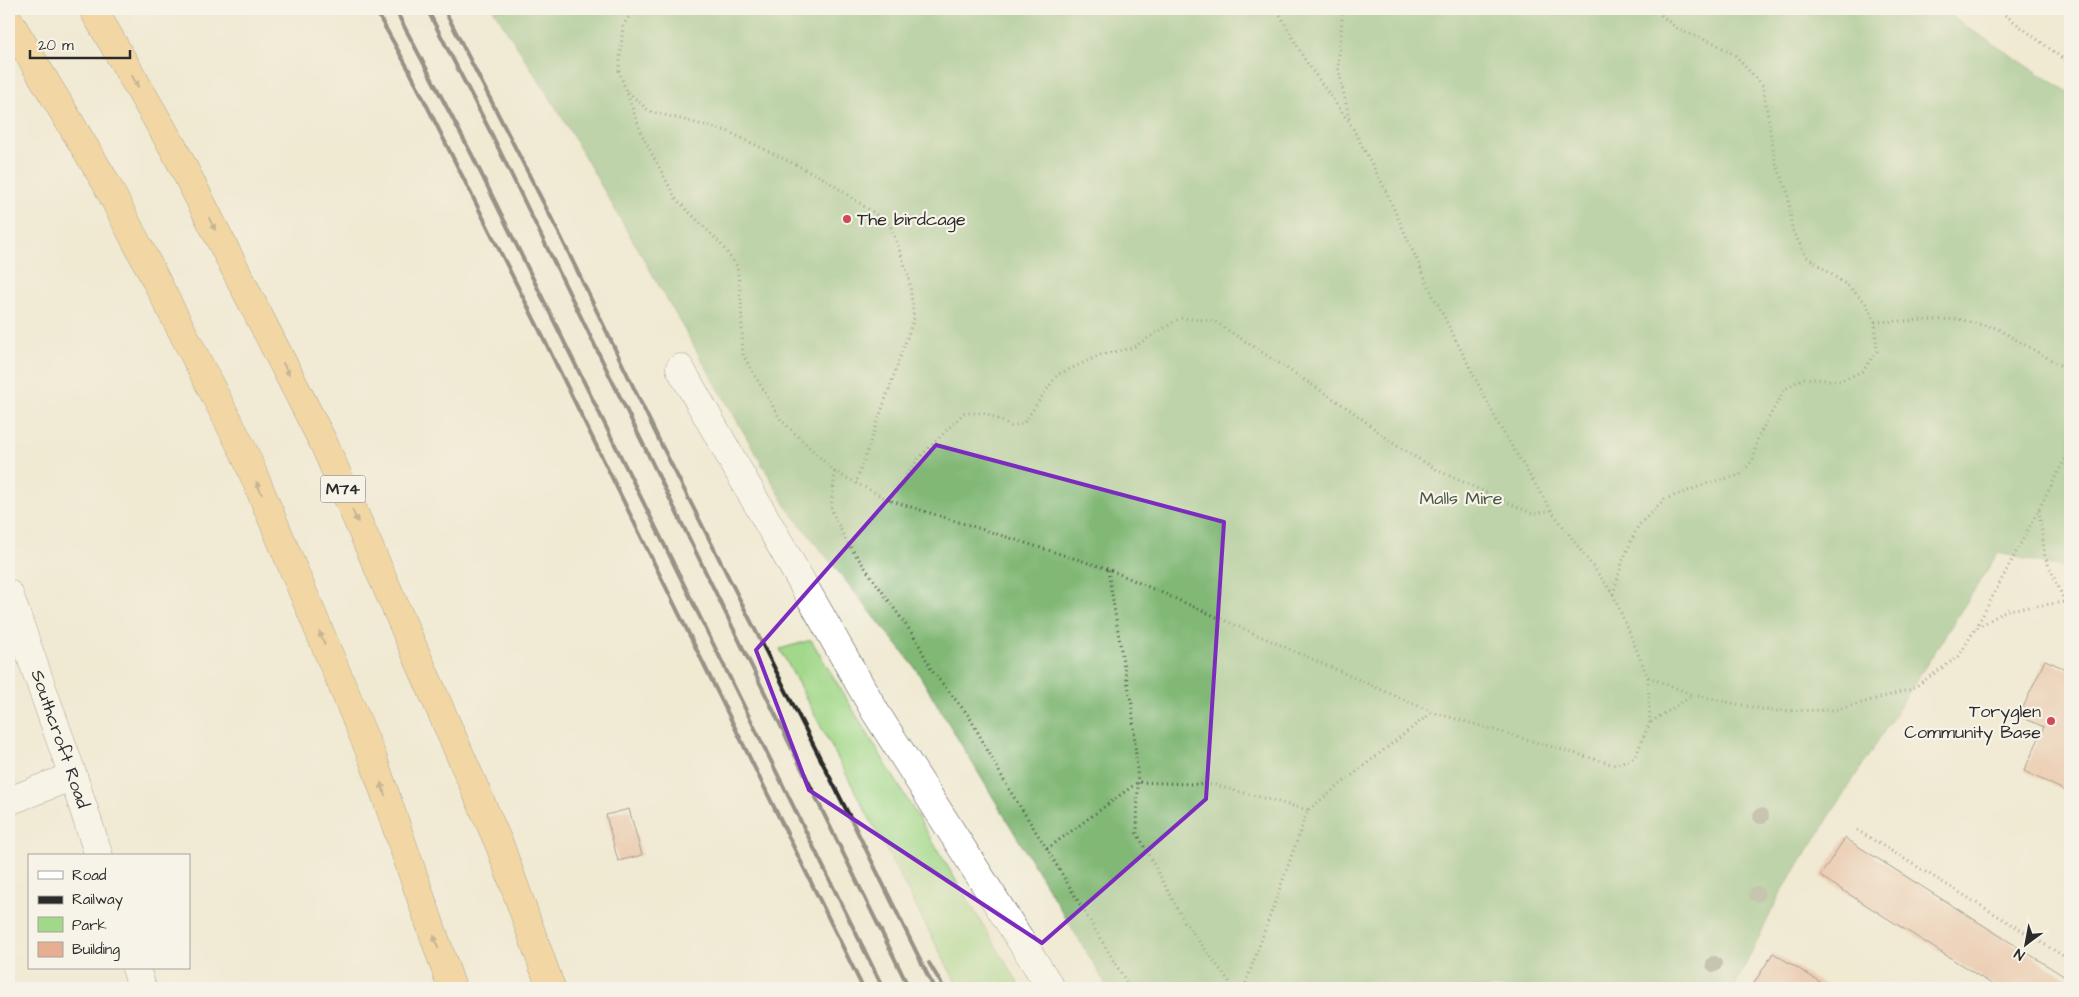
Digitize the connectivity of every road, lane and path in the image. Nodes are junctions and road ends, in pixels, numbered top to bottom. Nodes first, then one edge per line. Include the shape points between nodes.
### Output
1 (93, 9) edge
2 (634, 9) edge
3 (1277, 9) edge
4 (1344, 9) edge
5 (1654, 9) edge
6 (1997, 9) edge
7 (9, 21) edge
8 (2070, 64) edge
9 (626, 90) junction
10 (1351, 125) junction
11 (1875, 322) junction
12 (680, 368) dead end
13 (2070, 371) edge
14 (2070, 450) edge
15 (835, 472) junction
16 (856, 483) junction
17 (889, 500) junction
18 (2039, 509) junction
19 (1551, 510) junction
20 (1108, 570) junction
21 (9, 594) edge
22 (1613, 594) junction
23 (2065, 602) junction
24 (2070, 604) edge
25 (1975, 629) junction
26 (1648, 677) junction
27 (1693, 695) junction
28 (1432, 712) junction
29 (1650, 722) junction
30 (74, 776) junction
31 (1138, 782) junction
32 (9, 801) edge
33 (1308, 810) junction
34 (1857, 830) dead end
35 (1047, 848) junction
36 (98, 854) edge
37 (2070, 960) edge
38 (137, 970) edge
39 (142, 988) edge
40 (452, 988) edge
41 (551, 988) edge
42 (1052, 988) edge
43 (1130, 988) edge
44 (1234, 988) edge
45 (1244, 988) edge

1 -> 41 highway, M74 via 174,148 324,444 500,846
2 - 9 path via 623,25 620,70
3 - 10 path via 1305,60
4 - 10 path via 1338,66
5 - 11 path via 1679,30 1735,54 1763,86 1775,161 1788,193 1792,229 1806,256 1848,286 1864,302
6 - 8 path
40 -> 7 highway via 373,759 244,452 105,181
9 - 15 path via 642,135 676,199 719,242 737,266 744,355 781,420
9 - 16 path via 649,111 727,131 823,178 890,224 909,277 914,318
10 - 19 path via 1500,427
11 - 13 path via 1958,319 1996,328
11 - 22 path via 1876,351 1863,370 1840,381 1803,378 1785,389 1758,437 1753,460 1740,476 1665,499 1638,526
12 - 42 street via 876,712
14 - 18 path
15 - 16 path
15 - 35 path via 831,509 846,541 916,639 932,672 968,716
16 - 17 path
17 - 19 path via 918,459 964,413 986,413 1011,426 1023,424 1057,375 1100,355 1132,348 1180,318 1214,321 1439,471 1532,514
17 - 20 path
18 - 23 path via 2045,557
18 - 25 path
19 - 22 path
20 - 28 path
20 - 31 path via 1132,704
21 - 30 street, Southcroft Road
22 - 26 path
23 - 24 path
23 - 25 path via 2007,610
25 - 27 path via 1959,656 1912,689 1836,710 1771,711
26 - 27 path
26 - 29 path
27 - 29 path
28 - 29 path via 1614,765 1635,757
28 - 33 path
30 - 32 street
30 - 36 street, Southcroft Road
31 - 33 path via 1215,785
31 - 35 path
31 - 44 path via 1138,833 1184,920
33 - 45 path
34 - 37 path
35 - 43 path
38 - 39 street

